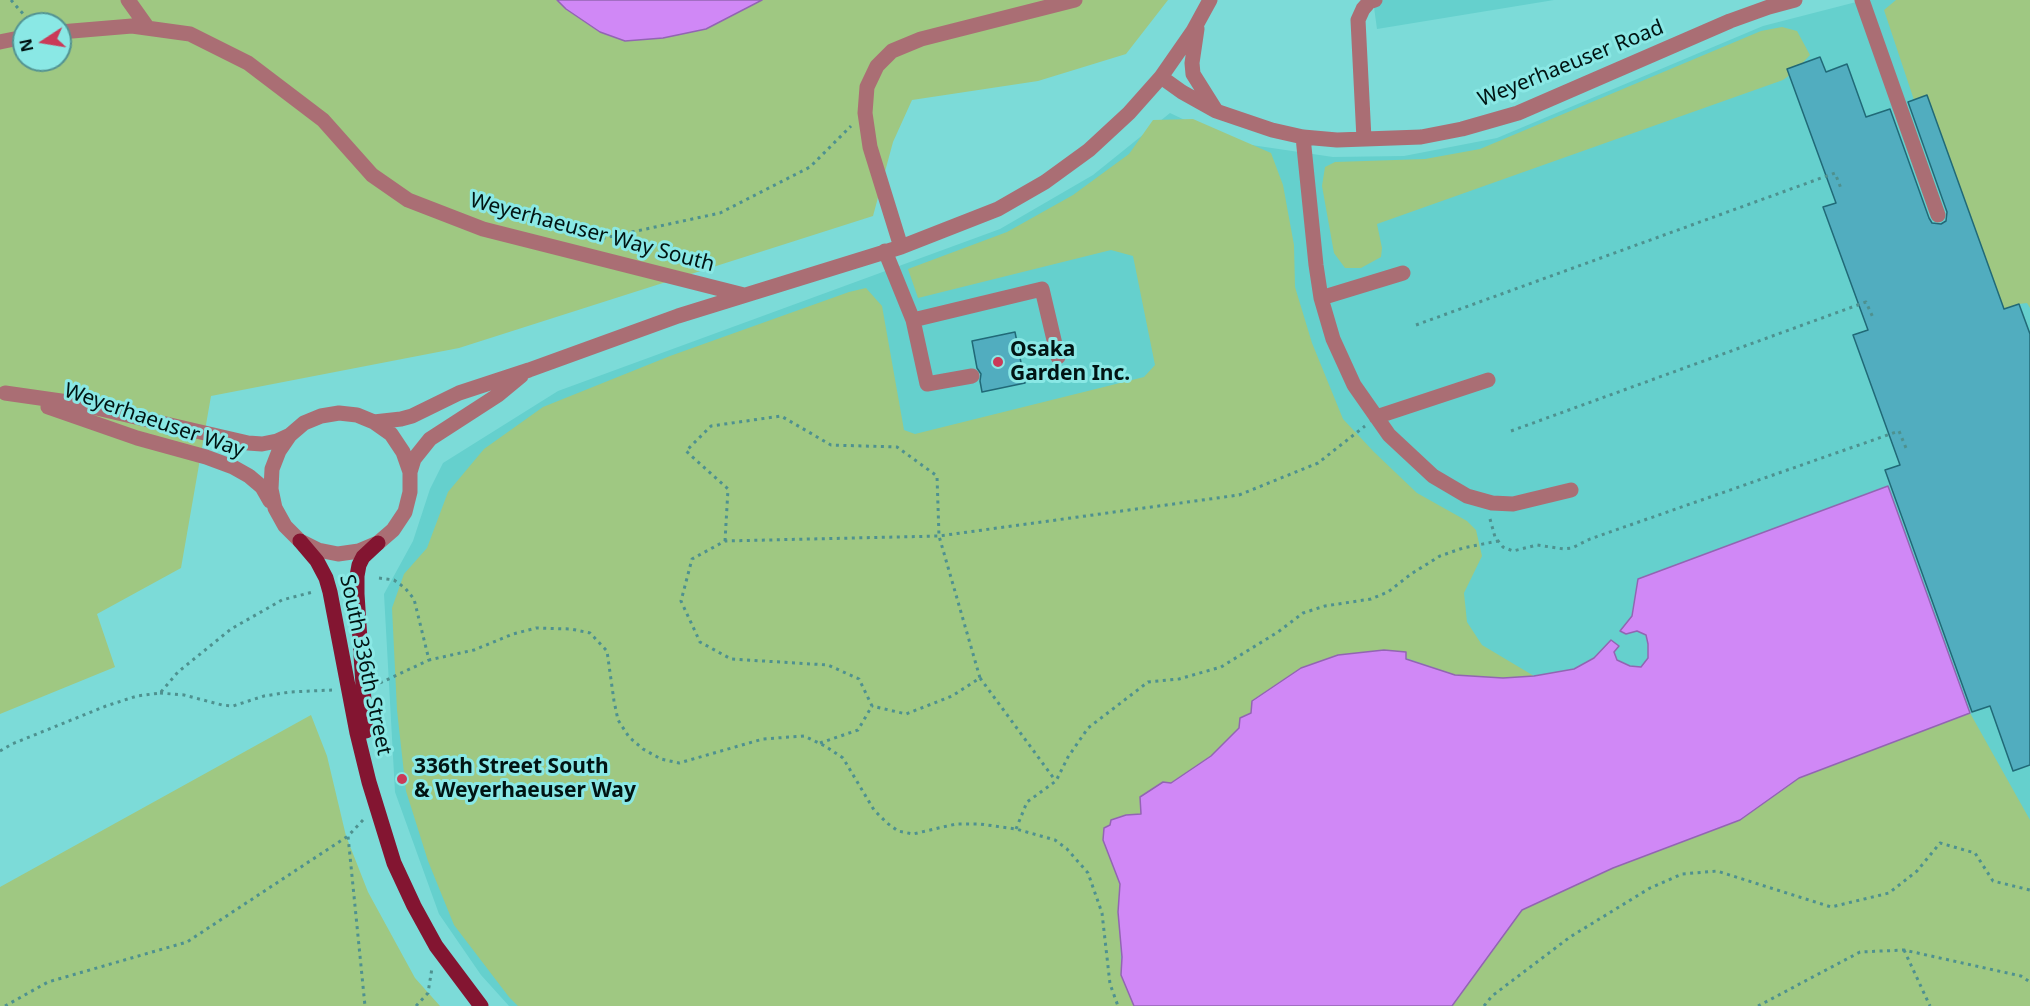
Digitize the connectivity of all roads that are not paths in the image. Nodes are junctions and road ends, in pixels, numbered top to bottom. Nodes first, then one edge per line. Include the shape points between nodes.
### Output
1 (128, 0) edge
2 (1076, 0) edge
3 (1210, 0) edge
4 (1375, 0) edge
5 (1795, 0) edge
6 (1862, 0) edge
7 (1199, 20) junction
8 (148, 28) junction
9 (72, 32) edge
10 (1161, 77) junction
11 (1216, 111) junction
12 (1303, 137) junction
13 (1365, 139) junction
14 (1938, 215) dead end
15 (902, 246) junction
16 (885, 251) junction
17 (1403, 273) dead end
18 (744, 295) junction
19 (1321, 298) junction
20 (913, 320) junction
21 (1058, 357) dead end
22 (529, 370) junction
23 (972, 376) dead end
24 (1488, 380) dead end
25 (2, 392) edge
26 (1376, 417) junction
27 (374, 422) junction
28 (290, 435) junction
29 (410, 472) junction
30 (1571, 490) dead end
31 (275, 508) junction
32 (300, 541) junction
33 (378, 543) junction
34 (377, 805) junction
35 (481, 1006) edge

1 - 8 street
2 - 15 street via 921,39 892,51 877,66 867,87 865,113 870,147
3 - 7 street, Weyerhaeuser Way South
4 - 13 street via 1363,9 1358,20
5 - 13 street, Weyerhaeuser Road via 1730,21 1518,113 1421,137
6 - 14 street
7 - 10 street, Weyerhaeuser Way South
7 - 11 street via 1193,74
8 - 9 street, Weyerhaeuser Way South
8 - 18 street, Weyerhaeuser Way South via 190,33 248,63 323,120 372,175 408,200 483,229
10 - 11 street, Weyerhaeuser Road
10 - 15 street, Weyerhaeuser Way South via 1089,150 1045,182 998,209
11 - 12 street, Weyerhaeuser Road
12 - 13 street, Weyerhaeuser Road
12 - 19 street
15 - 16 street, Weyerhaeuser Way South
16 - 18 street, Weyerhaeuser Way South
16 - 20 street
17 - 19 street
18 - 22 street, Weyerhaeuser Way South
19 - 26 street via 1333,339 1354,385
20 - 21 street via 1042,290
20 - 23 street via 927,384
22 - 27 street via 459,393 412,416
22 - 29 street via 498,395 430,438 414,459
24 - 26 street
25 - 28 street, Weyerhaeuser Way via 75,403 248,443 262,444
25 - 31 street, Weyerhaeuser Way via 232,467 262,487
26 - 30 street via 1389,435 1433,476 1467,496 1513,504
27 - 28 street via 357,415 330,414 304,423
27 - 29 street via 391,434
28 - 31 street via 272,469
29 - 33 street via 405,512
31 - 32 street
32 - 33 street via 338,554
32 - 34 main road, South 336th Street via 317,561 329,588 357,733
33 - 34 main road, South 336th Street via 359,565 357,594 364,717
34 - 35 main road, South 336th Street via 394,863 414,906 435,946

